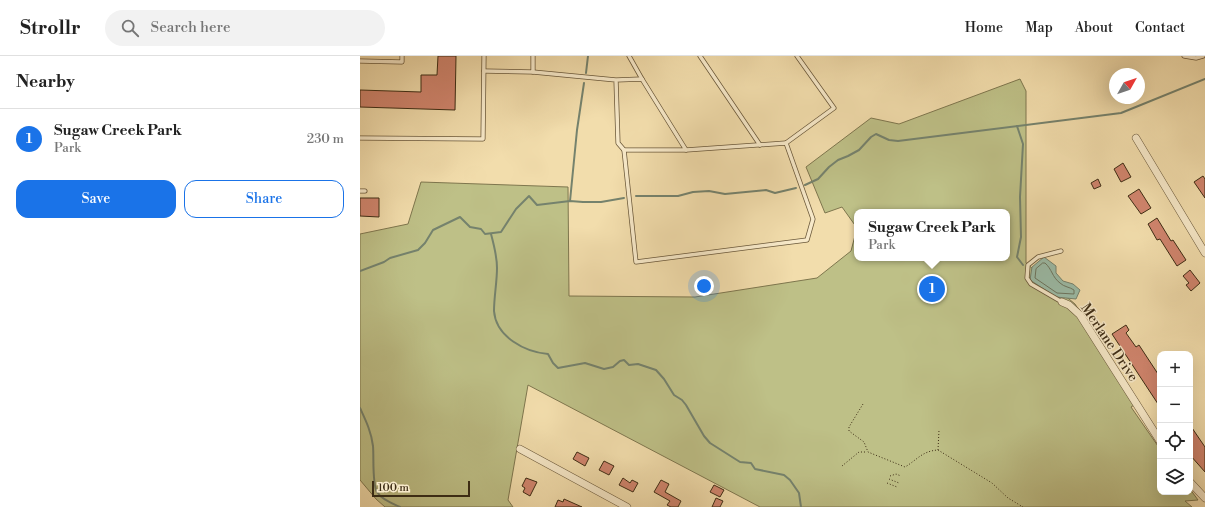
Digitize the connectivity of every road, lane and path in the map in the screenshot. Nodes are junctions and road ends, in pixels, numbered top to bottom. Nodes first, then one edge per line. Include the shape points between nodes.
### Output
1 (402, 56) edge
2 (484, 56) edge
3 (533, 56) edge
4 (629, 56) edge
5 (700, 56) edge
6 (797, 56) edge
7 (1184, 56) edge
8 (1204, 56) edge
9 (360, 61) edge
10 (484, 71) junction
11 (533, 72) junction
12 (642, 79) junction
13 (616, 80) junction
14 (360, 138) edge
15 (1136, 138) dead end
16 (786, 143) junction
17 (760, 145) junction
18 (624, 150) junction
19 (686, 150) junction
20 (360, 191) edge
21 (365, 191) dead end
22 (1061, 251) dead end
23 (1205, 253) edge
24 (1062, 302) joint
25 (863, 404) dead end
26 (940, 430) dead end
27 (1157, 436) edge
28 (520, 448) dead end
29 (938, 450) junction
30 (868, 452) junction
31 (842, 466) dead end
32 (890, 476) dead end
33 (902, 476) dead end
34 (889, 479) dead end
35 (899, 483) dead end
36 (887, 484) dead end
37 (1193, 485) edge
38 (897, 487) dead end
39 (1205, 498) edge
40 (627, 507) edge
41 (1023, 507) edge

1 - 9 lane via 402,62
2 - 10 lane
3 - 11 lane
4 - 12 lane
5 - 17 lane
6 - 16 lane via 834,108
7 - 8 lane
10 - 11 lane
10 - 14 lane via 483,139
11 - 13 lane
12 - 13 lane
12 - 19 lane
13 - 18 lane via 618,143
15 - 23 street
16 - 17 lane
16 - 18 lane via 813,219 807,240 636,262
17 - 19 lane
18 - 19 lane
20 - 21 lane
22 - 24 lane via 1038,258 1028,265 1027,278 1031,284
24 - 27 street, Merlane Drive via 1080,315
25 - 30 path via 849,431 864,442
26 - 29 path
28 - 40 street
29 - 30 path via 929,451 905,467
29 - 41 path via 992,483 1008,498
30 - 31 path via 859,452
32 - 33 path
34 - 35 path
36 - 38 path
37 - 39 street

